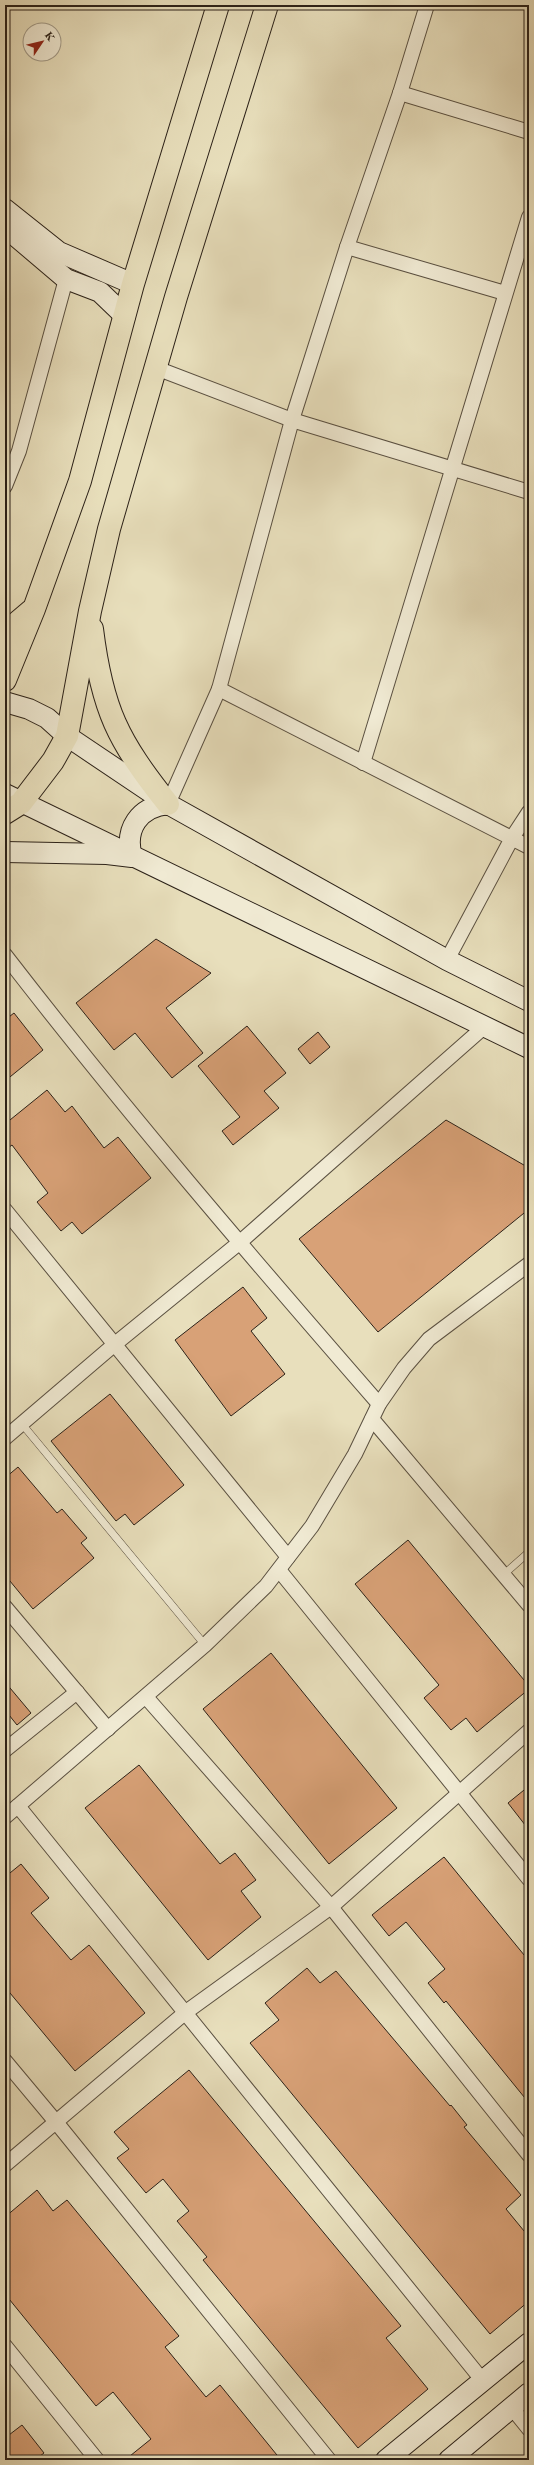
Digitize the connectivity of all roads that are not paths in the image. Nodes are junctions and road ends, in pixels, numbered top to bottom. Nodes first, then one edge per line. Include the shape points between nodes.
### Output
1 (218, 5) edge
2 (267, 5) edge
3 (427, 5) edge
4 (400, 93) junction
5 (529, 132) edge
6 (5, 209) edge
7 (529, 217) edge
8 (5, 227) edge
9 (347, 247) junction
10 (66, 279) junction
11 (133, 284) junction
12 (505, 294) junction
13 (124, 316) junction
14 (156, 368) junction
15 (292, 420) junction
16 (452, 468) junction
17 (5, 486) edge
18 (529, 492) edge
19 (34, 609) junction
20 (90, 611) junction
21 (5, 633) edge
22 (5, 680) edge
23 (219, 689) junction
24 (5, 702) edge
25 (67, 736) junction
26 (364, 762) junction
27 (10, 803) edge
28 (168, 804) junction
29 (529, 812) edge
30 (512, 838) junction
31 (529, 847) edge
32 (5, 852) edge
33 (132, 857) junction
34 (5, 955) edge
35 (447, 960) junction
36 (529, 1001) edge
37 (484, 1027) junction
38 (529, 1048) edge
39 (5, 1210) edge
40 (239, 1243) junction
41 (529, 1264) edge
42 (115, 1344) junction
43 (379, 1404) junction
44 (372, 1419) junction
45 (22, 1424) junction
46 (5, 1438) edge
47 (529, 1552) edge
48 (288, 1557) junction
49 (278, 1570) junction
50 (503, 1575) junction
51 (529, 1605) edge
52 (5, 1607) edge
53 (205, 1645) junction
54 (77, 1692) junction
55 (146, 1697) junction
56 (108, 1729) junction
57 (529, 1731) edge
58 (5, 1750) edge
59 (458, 1792) junction
60 (18, 1806) junction
61 (5, 1817) edge
62 (529, 1878) edge
63 (331, 1907) junction
64 (186, 2012) junction
65 (5, 2061) edge
66 (56, 2122) junction
67 (529, 2155) edge
68 (5, 2165) edge
69 (529, 2343) edge
70 (5, 2346) edge
71 (482, 2381) junction
72 (529, 2393) edge
73 (512, 2408) junction
74 (529, 2429) edge
75 (97, 2460) edge
76 (329, 2460) edge
77 (386, 2460) edge
78 (449, 2460) edge

1 - 11 main road
2 - 14 main road
3 - 4 street
4 - 5 street
4 - 9 street
6 - 11 main road via 59,252
7 - 12 street
8 - 10 main road
9 - 12 street
9 - 15 street
10 - 13 main road via 100,292
10 - 17 street via 19,451
11 - 13 main road
12 - 16 street
13 - 19 main road via 80,481
14 - 15 street
14 - 20 main road via 109,529
15 - 16 street
15 - 23 street
16 - 18 street
16 - 26 street
19 - 21 main road
19 - 22 main road
20 - 25 main road
20 - 28 main road via 97,665 110,714 122,742 137,766
23 - 26 street
23 - 28 street
24 - 25 main road via 29,709 47,718
25 - 27 main road via 53,761
25 - 28 main road
26 - 30 street
27 - 33 main road
28 - 33 main road via 151,808 137,818 130,833
28 - 35 main road
29 - 30 street
30 - 31 street
30 - 35 street
32 - 33 main road via 107,854
33 - 37 main road
34 - 40 street via 69,1037
35 - 36 main road
37 - 38 main road
37 - 40 street
39 - 42 street
40 - 42 street
40 - 43 street
41 - 43 street via 429,1339 404,1368
42 - 45 street
42 - 48 street
43 - 44 street
44 - 48 street via 355,1454 312,1526
44 - 50 street
45 - 46 street
45 - 53 lane
47 - 50 lane
48 - 49 street
49 - 53 street via 266,1586
49 - 59 street
50 - 51 street
52 - 54 street
53 - 55 street
54 - 56 street
54 - 58 street
55 - 56 street
55 - 63 street
56 - 60 street
57 - 59 street
59 - 62 street
59 - 63 street
60 - 61 street
60 - 64 street
63 - 64 street
63 - 67 street
64 - 66 street
64 - 71 street
65 - 66 street
66 - 68 street
66 - 76 street
69 - 71 main road
70 - 75 street
71 - 77 main road
72 - 73 main road
73 - 74 street
73 - 78 main road

